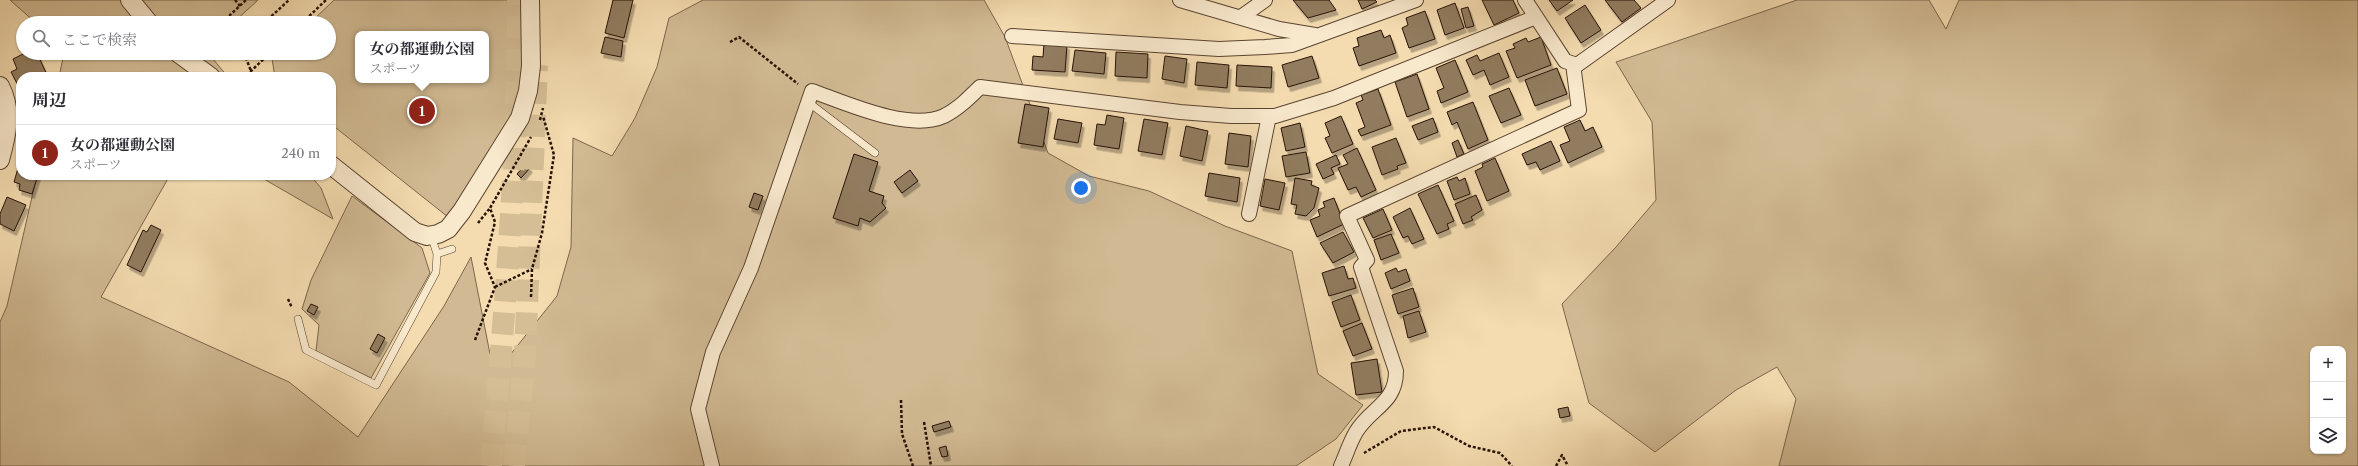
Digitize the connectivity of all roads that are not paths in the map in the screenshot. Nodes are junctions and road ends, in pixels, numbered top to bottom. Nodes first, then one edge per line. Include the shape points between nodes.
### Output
1 (130, 0) edge
2 (530, 0) edge
3 (1180, 0) edge
4 (1265, 0) edge
5 (1416, 0) edge
6 (1525, 0) edge
7 (1668, 0) edge
8 (143, 16) edge
9 (1536, 17) junction
10 (1241, 18) junction
11 (1316, 35) junction
12 (1012, 36) dead end
13 (188, 60) edge
14 (1573, 64) junction
15 (204, 72) edge
16 (0, 86) edge
17 (809, 98) junction
18 (1269, 116) junction
19 (875, 153) dead end
20 (0, 160) edge
21 (336, 169) edge
22 (1249, 214) dead end
23 (431, 235) junction
24 (452, 249) dead end
25 (437, 254) junction
26 (298, 319) dead end
27 (712, 466) edge
28 (1341, 466) edge

1 - 8 street
2 - 23 street via 531,66 528,91 520,118 462,211 448,229
3 - 10 street
4 - 10 street
5 - 11 street
6 - 9 street
7 - 14 street via 1577,65
9 - 14 street via 1565,61
9 - 18 street via 1334,98
10 - 11 street via 1279,29
11 - 12 street via 1292,45 1219,49
13 - 15 street
14 - 28 street via 1579,110 1347,216 1367,260 1361,267 1396,371 1396,383 1390,397 1357,431
16 - 20 street via 8,107 9,122
17 - 18 street via 812,92 890,118 919,120 943,116 965,103 980,87 1180,112
17 - 19 lane
17 - 27 street via 751,268 713,352 698,409
18 - 22 street
21 - 23 street via 404,225 415,232
23 - 25 lane
24 - 25 lane
25 - 26 lane via 436,272 376,385 306,350

